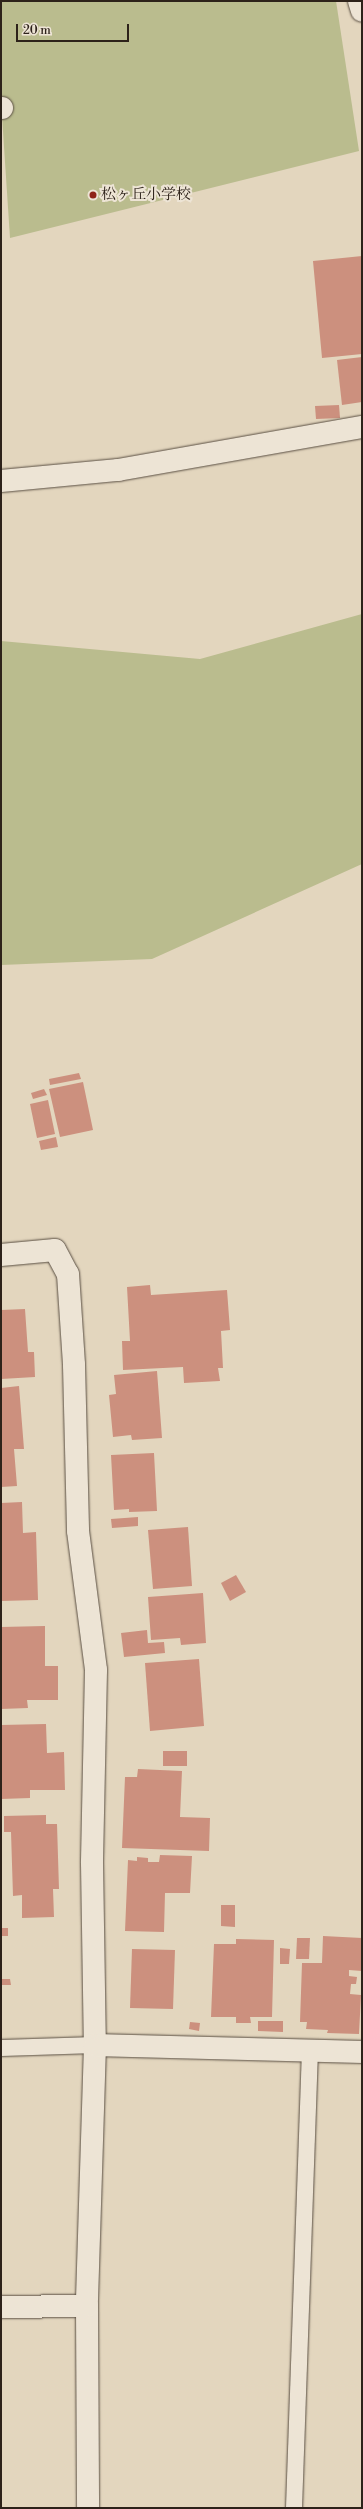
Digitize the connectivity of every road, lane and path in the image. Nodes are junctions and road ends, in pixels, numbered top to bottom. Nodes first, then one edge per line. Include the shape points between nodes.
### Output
1 (359, 1) edge
2 (362, 11) edge
3 (362, 426) edge
4 (1, 481) edge
5 (1, 1255) edge
6 (95, 2046) junction
7 (1, 2048) edge
8 (310, 2051) junction
9 (362, 2052) edge
10 (87, 2306) junction
11 (1, 2307) edge
12 (88, 2508) edge
13 (294, 2508) edge

1 - 2 street
3 - 4 street via 118,470
5 - 6 street via 56,1250 68,1274 74,1365 78,1531 96,1670 92,1863
6 - 7 lane
6 - 8 street
6 - 10 street
8 - 9 street
8 - 13 lane
10 - 11 street
10 - 12 street

